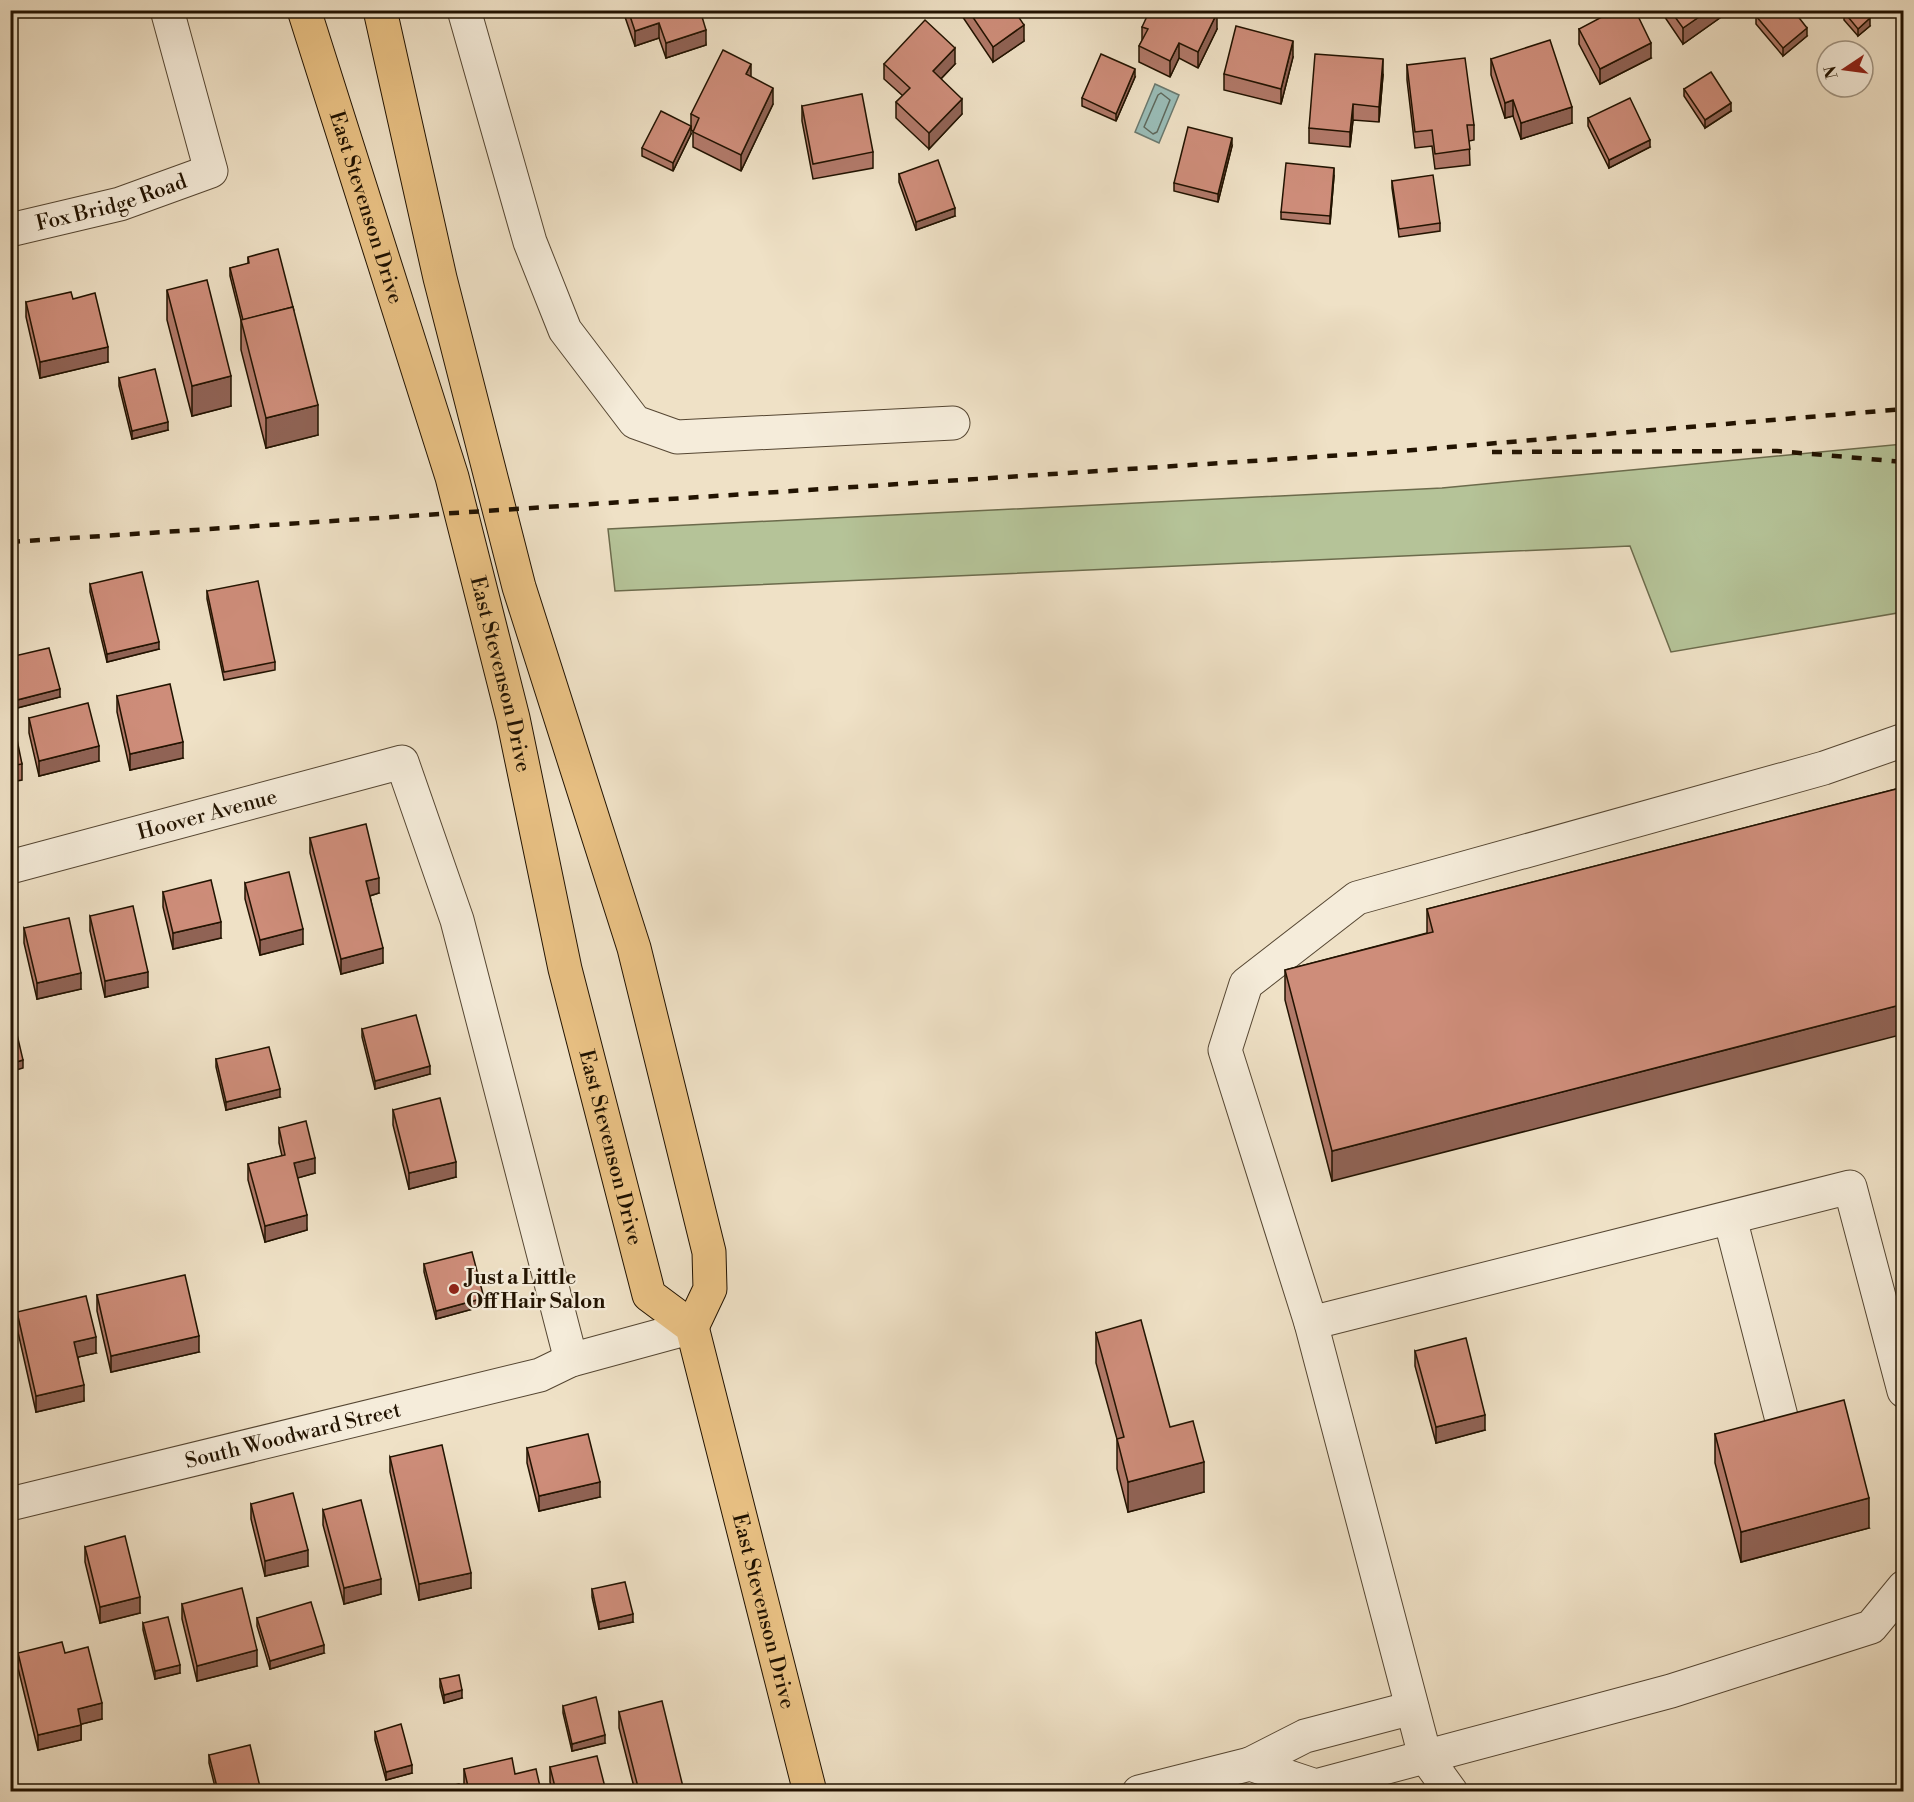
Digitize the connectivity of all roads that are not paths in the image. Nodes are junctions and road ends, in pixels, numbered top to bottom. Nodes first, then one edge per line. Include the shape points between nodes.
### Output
1 (167, 10) edge
2 (304, 10) edge
3 (380, 10) edge
4 (464, 10) edge
5 (10, 230) edge
6 (954, 423) dead end
7 (1904, 740) edge
8 (10, 867) edge
9 (1730, 1218) junction
10 (1311, 1323) junction
11 (692, 1327) junction
12 (572, 1360) junction
13 (1904, 1392) edge
14 (1784, 1428) edge
15 (10, 1504) edge
16 (1904, 1587) edge
17 (1412, 1708) junction
18 (1425, 1756) junction
19 (1233, 1776) edge
20 (810, 1791) edge
21 (1138, 1791) edge
22 (1451, 1791) edge

1 - 5 street, Fox Bridge Road via 211,171 120,204
2 - 11 main road, East Stevenson Drive via 452,477 513,718 564,969 649,1294
3 - 11 main road, East Stevenson Drive via 440,278 519,587 634,948 709,1252 710,1289
4 - 6 street via 530,242 565,330 634,422 677,437
7 - 10 street via 1824,768 1357,898 1246,984 1225,1050
8 - 12 street, Hoover Avenue via 402,762 457,920
9 - 10 street
9 - 13 street via 1850,1187
9 - 14 street
10 - 17 street
11 - 12 street, South Woodward Street
11 - 20 main road, East Stevenson Drive
12 - 15 street, South Woodward Street via 540,1375
16 - 18 street via 1871,1627 1671,1691
17 - 18 street
17 - 19 street via 1305,1736
18 - 19 street via 1316,1786
18 - 22 street
19 - 21 street

